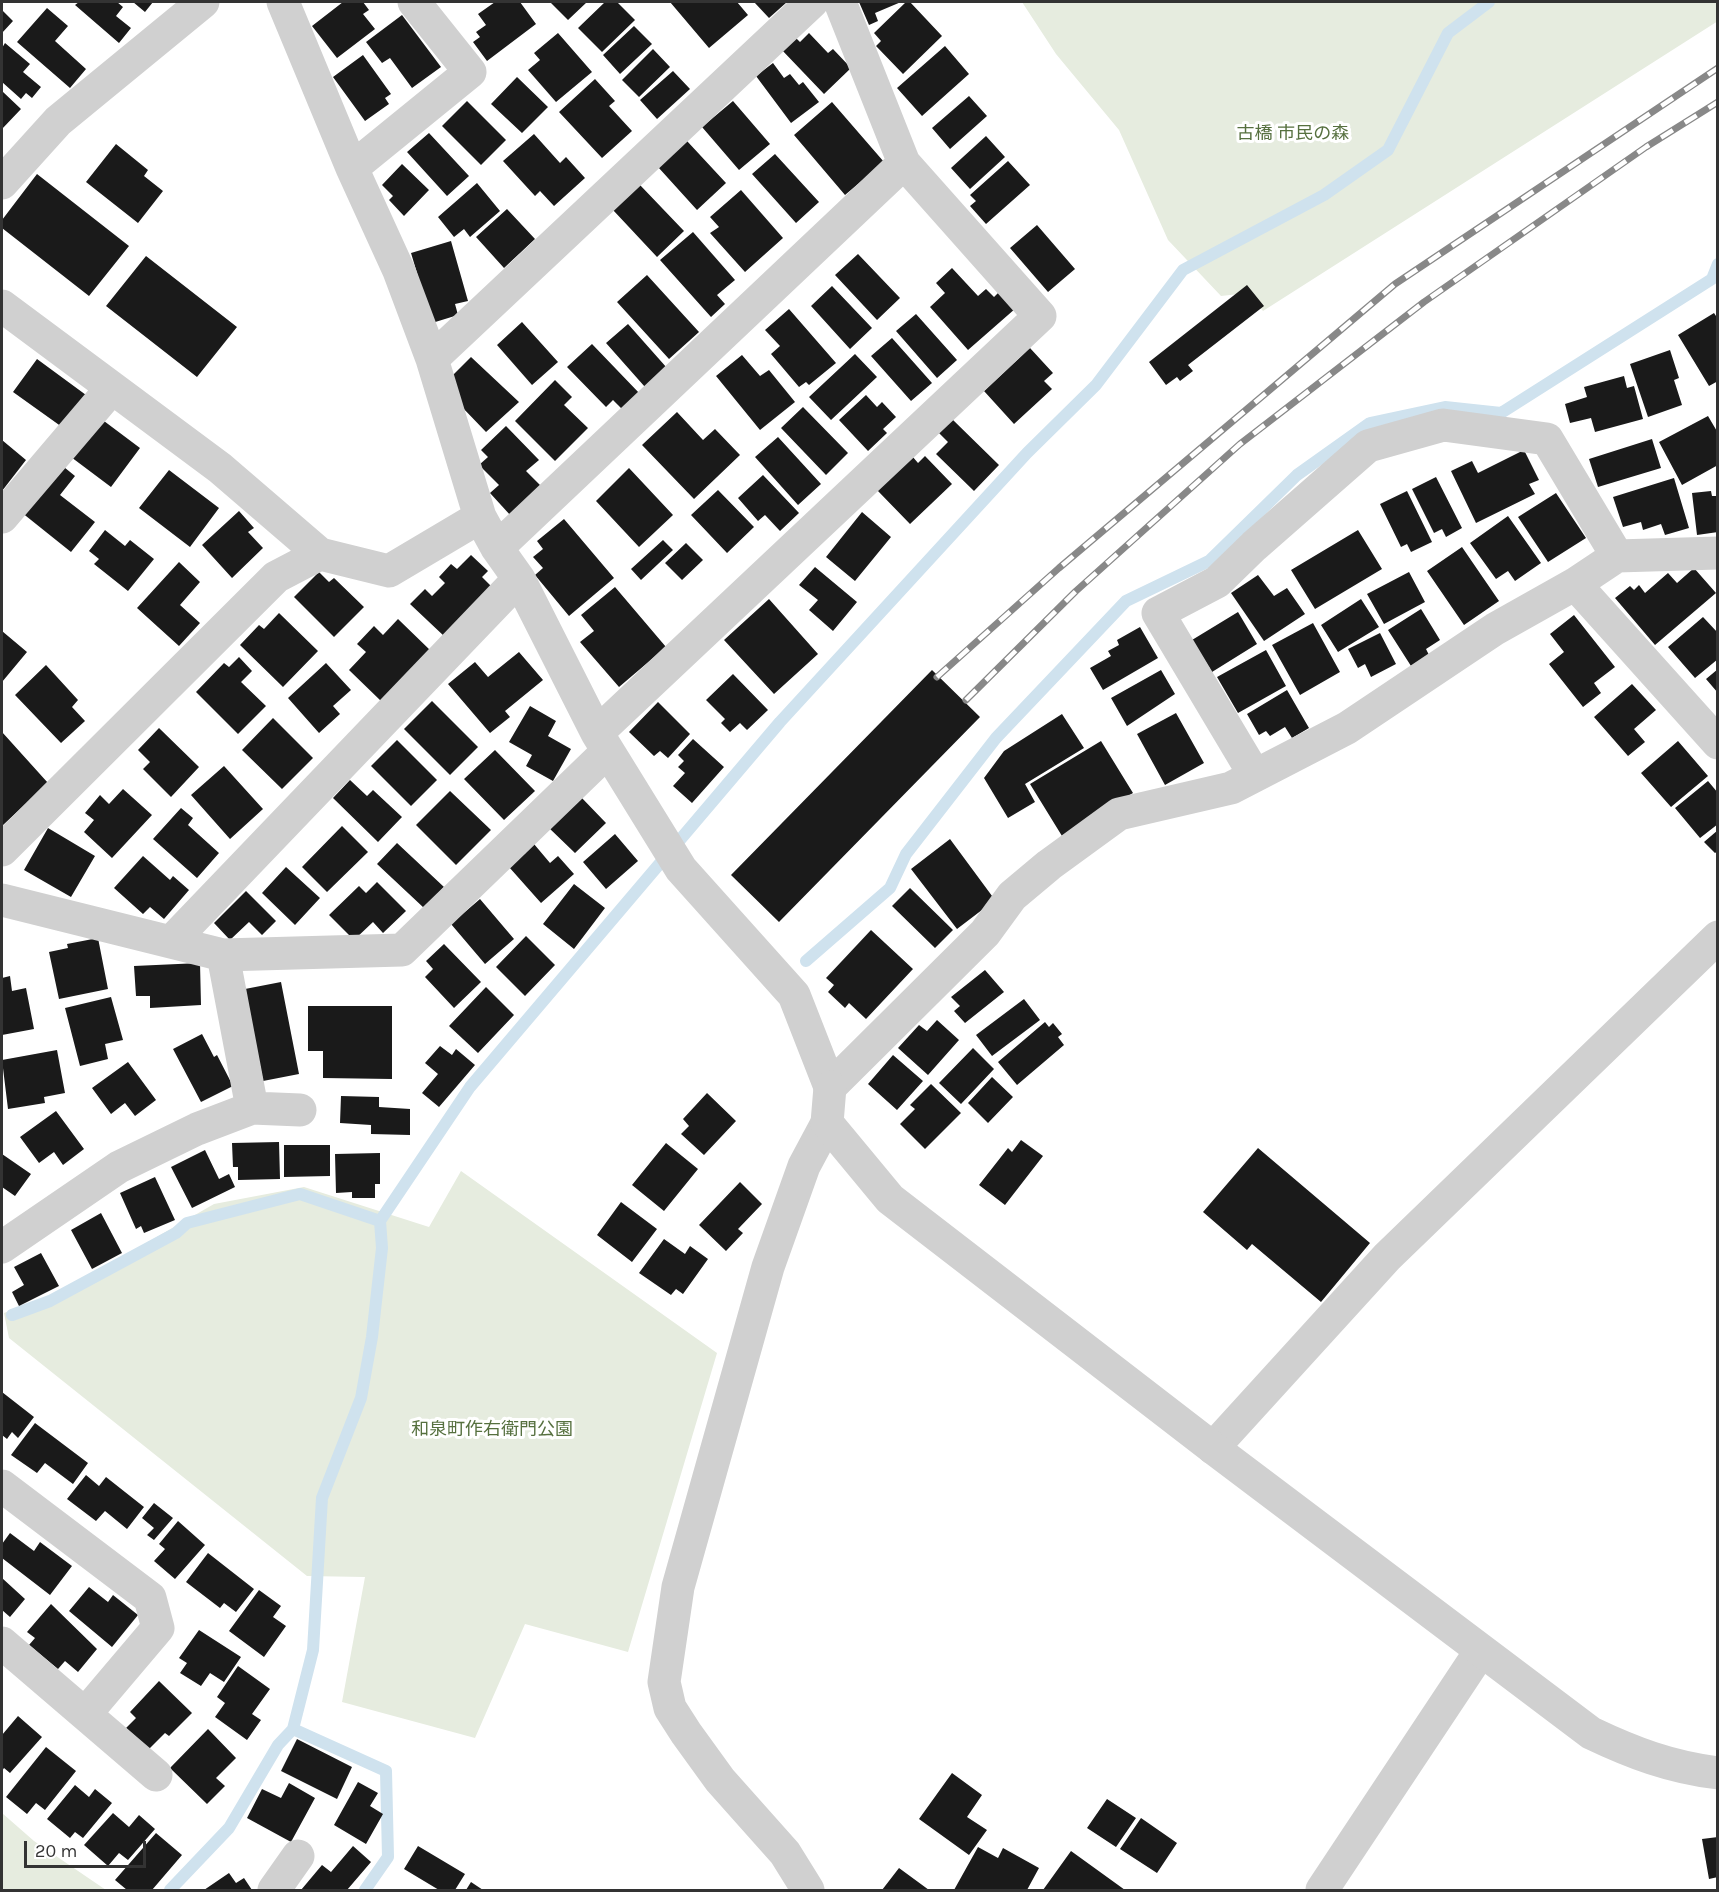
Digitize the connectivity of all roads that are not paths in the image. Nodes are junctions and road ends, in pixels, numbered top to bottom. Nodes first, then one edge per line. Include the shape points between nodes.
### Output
1 (203, 2) edge
2 (283, 2) edge
3 (414, 2) edge
4 (812, 2) edge
5 (840, 2) edge
6 (904, 163) junction
7 (352, 168) junction
8 (2, 183) edge
9 (2, 306) edge
10 (432, 359) junction
11 (111, 389) junction
12 (2, 517) edge
13 (480, 517) junction
14 (497, 548) junction
15 (1718, 553) edge
16 (320, 554) junction
17 (1617, 556) junction
18 (519, 579) junction
19 (1575, 584) junction
20 (603, 742) junction
21 (1718, 743) edge
22 (1254, 774) junction
23 (2, 850) edge
24 (2, 900) edge
25 (1718, 937) edge
26 (171, 942) junction
27 (223, 955) junction
28 (830, 1088) junction
29 (252, 1108) junction
30 (300, 1110) dead end
31 (827, 1123) junction
32 (6, 1238) edge
33 (1213, 1448) junction
34 (2, 1486) edge
35 (2, 1643) edge
36 (1480, 1652) junction
37 (86, 1713) junction
38 (1718, 1773) edge
39 (156, 1775) dead end
40 (298, 1856) dead end
41 (274, 1890) edge
42 (808, 1890) edge
43 (1322, 1890) edge

1 - 8 street via 58,122
2 - 7 street
3 - 7 street via 470,72
4 - 10 street
5 - 6 street
6 - 14 street
6 - 20 street via 1040,316
7 - 10 street via 399,271
9 - 11 street
10 - 13 street
11 - 12 street
11 - 16 street via 220,468
13 - 14 street
13 - 16 street via 388,571
14 - 18 street
15 - 17 street
16 - 23 street via 276,577
17 - 19 street
17 - 22 street via 1547,439 1443,425 1368,446 1217,582 1158,613
18 - 20 street
18 - 26 street
19 - 21 street
19 - 22 street via 1495,629 1347,728
20 - 27 street via 402,950
20 - 28 street via 681,869 794,996
22 - 28 street via 1232,788 1119,814 1049,865 1012,896 985,933
24 - 26 street
25 - 33 street via 1387,1257
26 - 27 street
27 - 29 street
28 - 31 street
29 - 30 street
29 - 32 street via 197,1129 119,1167
31 - 33 street via 890,1199
31 - 42 street via 804,1166 768,1267 678,1587 664,1682 670,1708 686,1733 720,1780 785,1853
33 - 36 street
34 - 37 street via 150,1598 158,1628
35 - 37 street
36 - 38 street via 1591,1733 1641,1757
36 - 43 street
37 - 39 street
40 - 41 street

